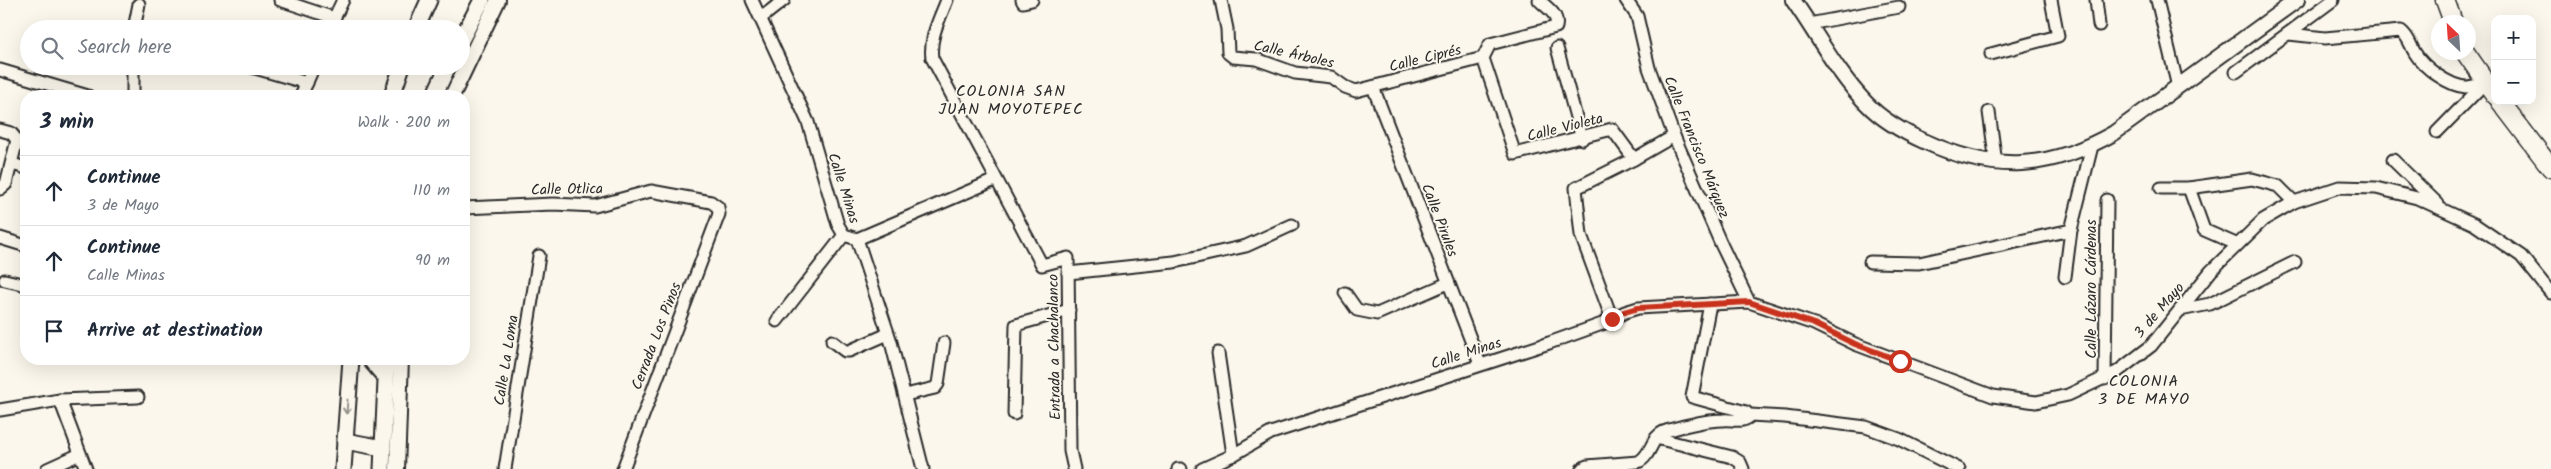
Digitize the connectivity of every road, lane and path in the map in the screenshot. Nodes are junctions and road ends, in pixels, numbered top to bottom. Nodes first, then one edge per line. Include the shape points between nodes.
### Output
1 (280, 0) edge
2 (343, 0) edge
3 (429, 0) edge
4 (482, 0) edge
5 (498, 0) edge
6 (752, 0) edge
7 (784, 0) edge
8 (947, 0) edge
9 (1022, 0) edge
10 (1032, 0) edge
11 (1221, 0) edge
12 (1538, 0) edge
13 (1626, 0) edge
14 (1794, 0) edge
15 (2051, 0) edge
16 (2096, 0) edge
17 (2156, 0) edge
18 (2296, 0) edge
19 (2334, 0) edge
20 (2445, 0) edge
21 (139, 4) dead end
22 (1899, 7) dead end
23 (2450, 15) edge
24 (334, 18) joint
25 (761, 18) junction
26 (136, 20) edge
27 (420, 20) edge
28 (470, 23) edge
29 (1809, 24) junction
30 (2099, 25) dead end
31 (2289, 34) junction
32 (1557, 48) dead end
33 (1991, 54) dead end
34 (470, 58) edge
35 (1483, 58) junction
36 (2470, 60) edge
37 (0, 70) edge
38 (2236, 72) dead end
39 (133, 75) edge
40 (279, 75) edge
41 (310, 75) edge
42 (399, 75) edge
43 (444, 75) edge
44 (462, 75) edge
45 (307, 83) junction
46 (1373, 87) junction
47 (2178, 87) junction
48 (2490, 89) edge
49 (68, 90) edge
50 (133, 90) edge
51 (304, 90) edge
52 (394, 90) edge
53 (437, 90) edge
54 (455, 90) edge
55 (2503, 105) edge
56 (1989, 112) dead end
57 (0, 130) edge
58 (2437, 132) dead end
59 (1674, 136) junction
60 (1582, 139) junction
61 (2092, 146) junction
62 (1634, 158) junction
63 (2393, 160) dead end
64 (1996, 163) junction
65 (12, 164) junction
66 (20, 166) edge
67 (2551, 168) edge
68 (995, 180) junction
69 (2161, 188) dead end
70 (2189, 188) junction
71 (0, 189) edge
72 (2107, 200) dead end
73 (2294, 202) junction
74 (470, 208) edge
75 (2444, 210) junction
76 (719, 214) joint
77 (1292, 225) dead end
78 (2071, 230) junction
79 (844, 235) junction
80 (0, 238) edge
81 (857, 239) junction
82 (20, 244) edge
83 (2236, 244) junction
84 (539, 256) dead end
85 (1870, 262) dead end
86 (2295, 262) dead end
87 (1068, 274) junction
88 (2065, 277) dead end
89 (5, 280) dead end
90 (1448, 283) junction
91 (20, 284) edge
92 (1345, 293) dead end
93 (2551, 293) edge
94 (1749, 302) junction
95 (1710, 304) junction
96 (1069, 310) junction
97 (2180, 310) junction
98 (1612, 319) junction
99 (777, 321) dead end
100 (888, 334) junction
101 (832, 341) dead end
102 (944, 343) dead end
103 (1218, 353) dead end
104 (1480, 364) junction
105 (350, 365) edge
106 (372, 365) edge
107 (387, 365) edge
108 (401, 365) edge
109 (2105, 379) junction
110 (386, 381) junction
111 (905, 395) junction
112 (138, 397) dead end
113 (60, 400) junction
114 (0, 410) edge
115 (1014, 414) dead end
116 (1750, 415) junction
117 (1656, 438) junction
118 (344, 441) junction
119 (383, 448) junction
120 (80, 454) junction
121 (1233, 456) junction
122 (47, 469) edge
123 (86, 469) edge
124 (342, 469) edge
125 (382, 469) edge
126 (397, 469) edge
127 (505, 469) edge
128 (623, 469) edge
129 (923, 469) edge
130 (1074, 469) edge
131 (1202, 469) edge
132 (1582, 469) edge
133 (1743, 469) edge
134 (1959, 469) edge

1 - 24 street
2 - 24 street
3 - 27 main road
4 - 28 main road
5 - 34 street
6 - 25 street, Calle Minas
7 - 25 street
8 - 68 street via 933,37 932,58
9 - 10 street
11 - 46 street, Calle Árboles via 1228,53 1233,57 1256,59 1295,73 1330,77 1356,91
12 - 35 street via 1554,14 1558,21 1556,27 1490,44
13 - 59 street, Calle Francisco Márquez via 1637,16 1649,68
14 - 29 street
15 - 33 street via 2058,36
16 - 30 street
17 - 47 street
18 - 47 street
19 - 31 street
20 - 23 main road
21 - 26 street
22 - 29 street
25 - 79 street, Calle Minas via 808,122
29 - 64 street via 1866,103 1896,128 1956,156
31 - 38 street
31 - 48 street via 2325,38 2401,31 2426,65 2453,84
32 - 60 street
35 - 46 street, Calle Ciprés
35 - 60 street, Calle Violeta via 1515,154
36 - 48 main road
37 - 49 street
39 - 50 street
40 - 45 street
41 - 45 street
42 - 52 main road
43 - 53 main road
44 - 54 street
45 - 51 street
46 - 90 street, Calle Pirules
47 - 61 street via 2133,121
48 - 58 street
55 - 67 main road
56 - 64 street
57 - 65 street via 16,137
59 - 62 street
59 - 94 street, Calle Francisco Márquez
60 - 62 street, Calle Violeta via 1612,129
61 - 64 street via 2058,158 2029,163
61 - 78 street
62 - 98 street via 1576,188 1581,235
63 - 75 street
65 - 66 street
65 - 71 street via 6,184
68 - 81 street
68 - 87 street, Entrada a Chachalanco via 1042,266 1068,258
69 - 70 street
70 - 73 street via 2252,180 2278,186
70 - 83 street via 2204,230
72 - 109 street, Calle Lázaro Cárdenas
73 - 75 street, 3 de Mayo via 2339,187 2376,188 2417,198
73 - 83 street, 3 de Mayo via 2263,220
74 - 76 street, Calle Otlica via 553,204 595,206 651,192 712,202 718,207
75 - 93 street, 3 de Mayo via 2510,247 2534,269
76 - 128 street, Cerrada Los Pinos
77 - 87 street via 1246,246 1174,262
78 - 85 street via 1919,263
78 - 88 street
79 - 81 street, Calle Minas
79 - 99 street
80 - 82 street
81 - 100 street, Calle Minas
83 - 97 street, 3 de Mayo
84 - 127 street, Calle La Loma
86 - 97 street via 2210,304
87 - 96 street, Entrada a Chachalanco
89 - 91 street
90 - 92 street via 1377,314 1357,310
90 - 104 street, Calle Pirules
94 - 95 street, Calle Minas
94 - 109 street, 3 de Mayo via 1814,324 1855,344 1993,396 2036,402 2068,395
95 - 98 street, Calle Minas via 1638,308
95 - 116 street via 1692,397
96 - 115 street via 1016,326
96 - 130 street, Entrada a Chachalanco via 1070,451
97 - 109 street, 3 de Mayo via 2151,346
98 - 104 street, Calle Minas
100 - 101 street via 849,351
100 - 111 street, Calle Minas
102 - 111 street via 935,388
103 - 121 street
104 - 121 street, Calle Minas via 1271,432
105 -> 118 main road
106 - 110 street
107 - 110 main road
108 - 126 street
110 - 119 main road
111 - 129 street, Calle Minas
112 - 113 street
113 - 114 street
113 - 120 street
116 - 117 street via 1745,420 1722,420 1665,431
116 - 134 street via 1866,427 1899,439
117 - 132 street via 1644,459 1638,462
117 - 133 street via 1732,457 1740,462
118 - 119 main road
118 - 124 main road
119 - 125 main road
120 - 122 street
120 - 123 street
121 - 131 street, Calle Minas

